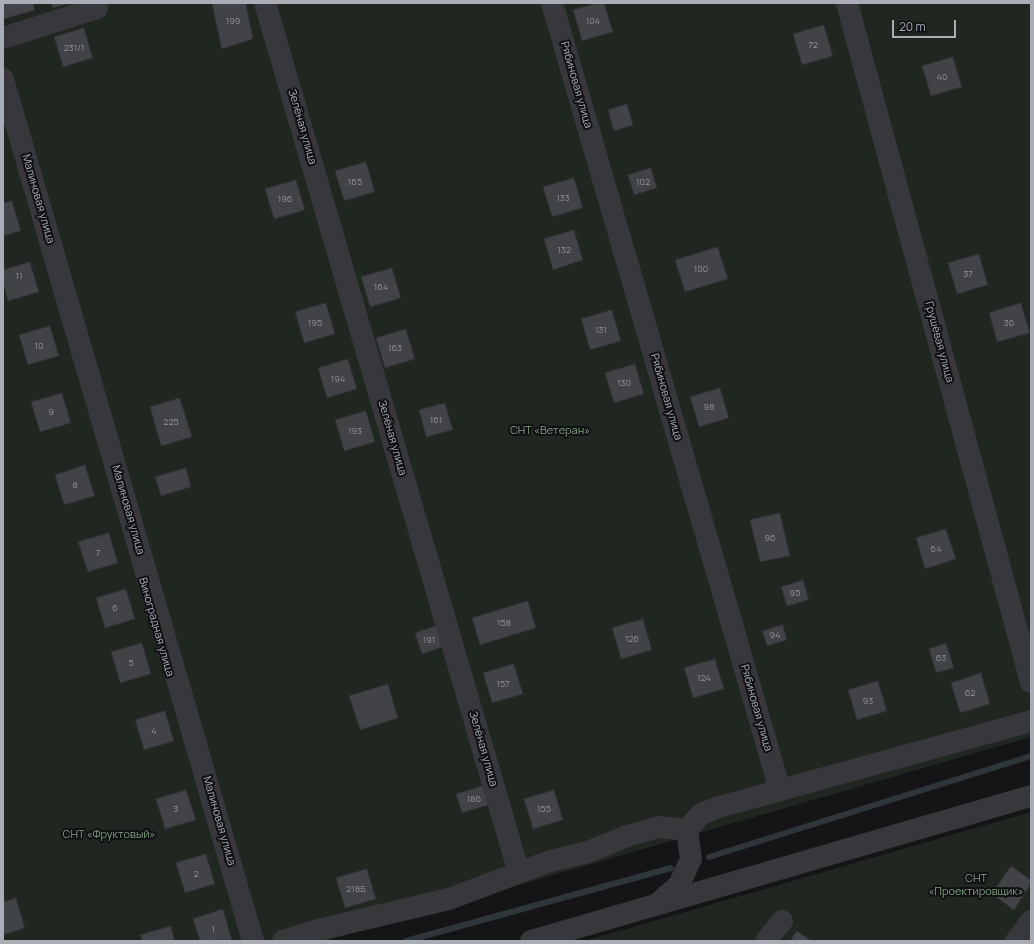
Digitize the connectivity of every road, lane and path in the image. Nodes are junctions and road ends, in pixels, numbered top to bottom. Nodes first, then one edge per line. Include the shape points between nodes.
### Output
1 (266, 3) edge
2 (552, 3) edge
3 (847, 3) edge
4 (97, 8) dead end
5 (3, 38) edge
6 (3, 79) edge
7 (3, 110) edge
8 (25, 184) dead end
9 (63, 314) dead end
10 (1031, 682) edge
11 (1031, 721) edge
12 (780, 790) junction
13 (1031, 796) edge
14 (687, 830) junction
15 (519, 873) junction
16 (656, 905) junction
17 (782, 921) dead end
18 (1031, 921) edge
19 (249, 941) edge
20 (253, 941) edge
21 (283, 941) edge
22 (531, 941) edge
23 (766, 941) edge
24 (1016, 941) edge

1 - 15 street, Зелёная улица
2 - 12 street, Рябиновая улица
3 - 10 street, Грушёвая улица
4 - 5 street
6 - 20 street, Малиновая улица
7 - 8 street
9 - 19 street, Виноградная улица
11 - 12 street
12 - 14 street via 701,814
13 - 16 street
14 - 15 street via 659,827
14 - 16 street via 691,859 679,885
15 - 21 street via 449,899 318,930
16 - 22 street
17 - 23 street
18 - 24 street

